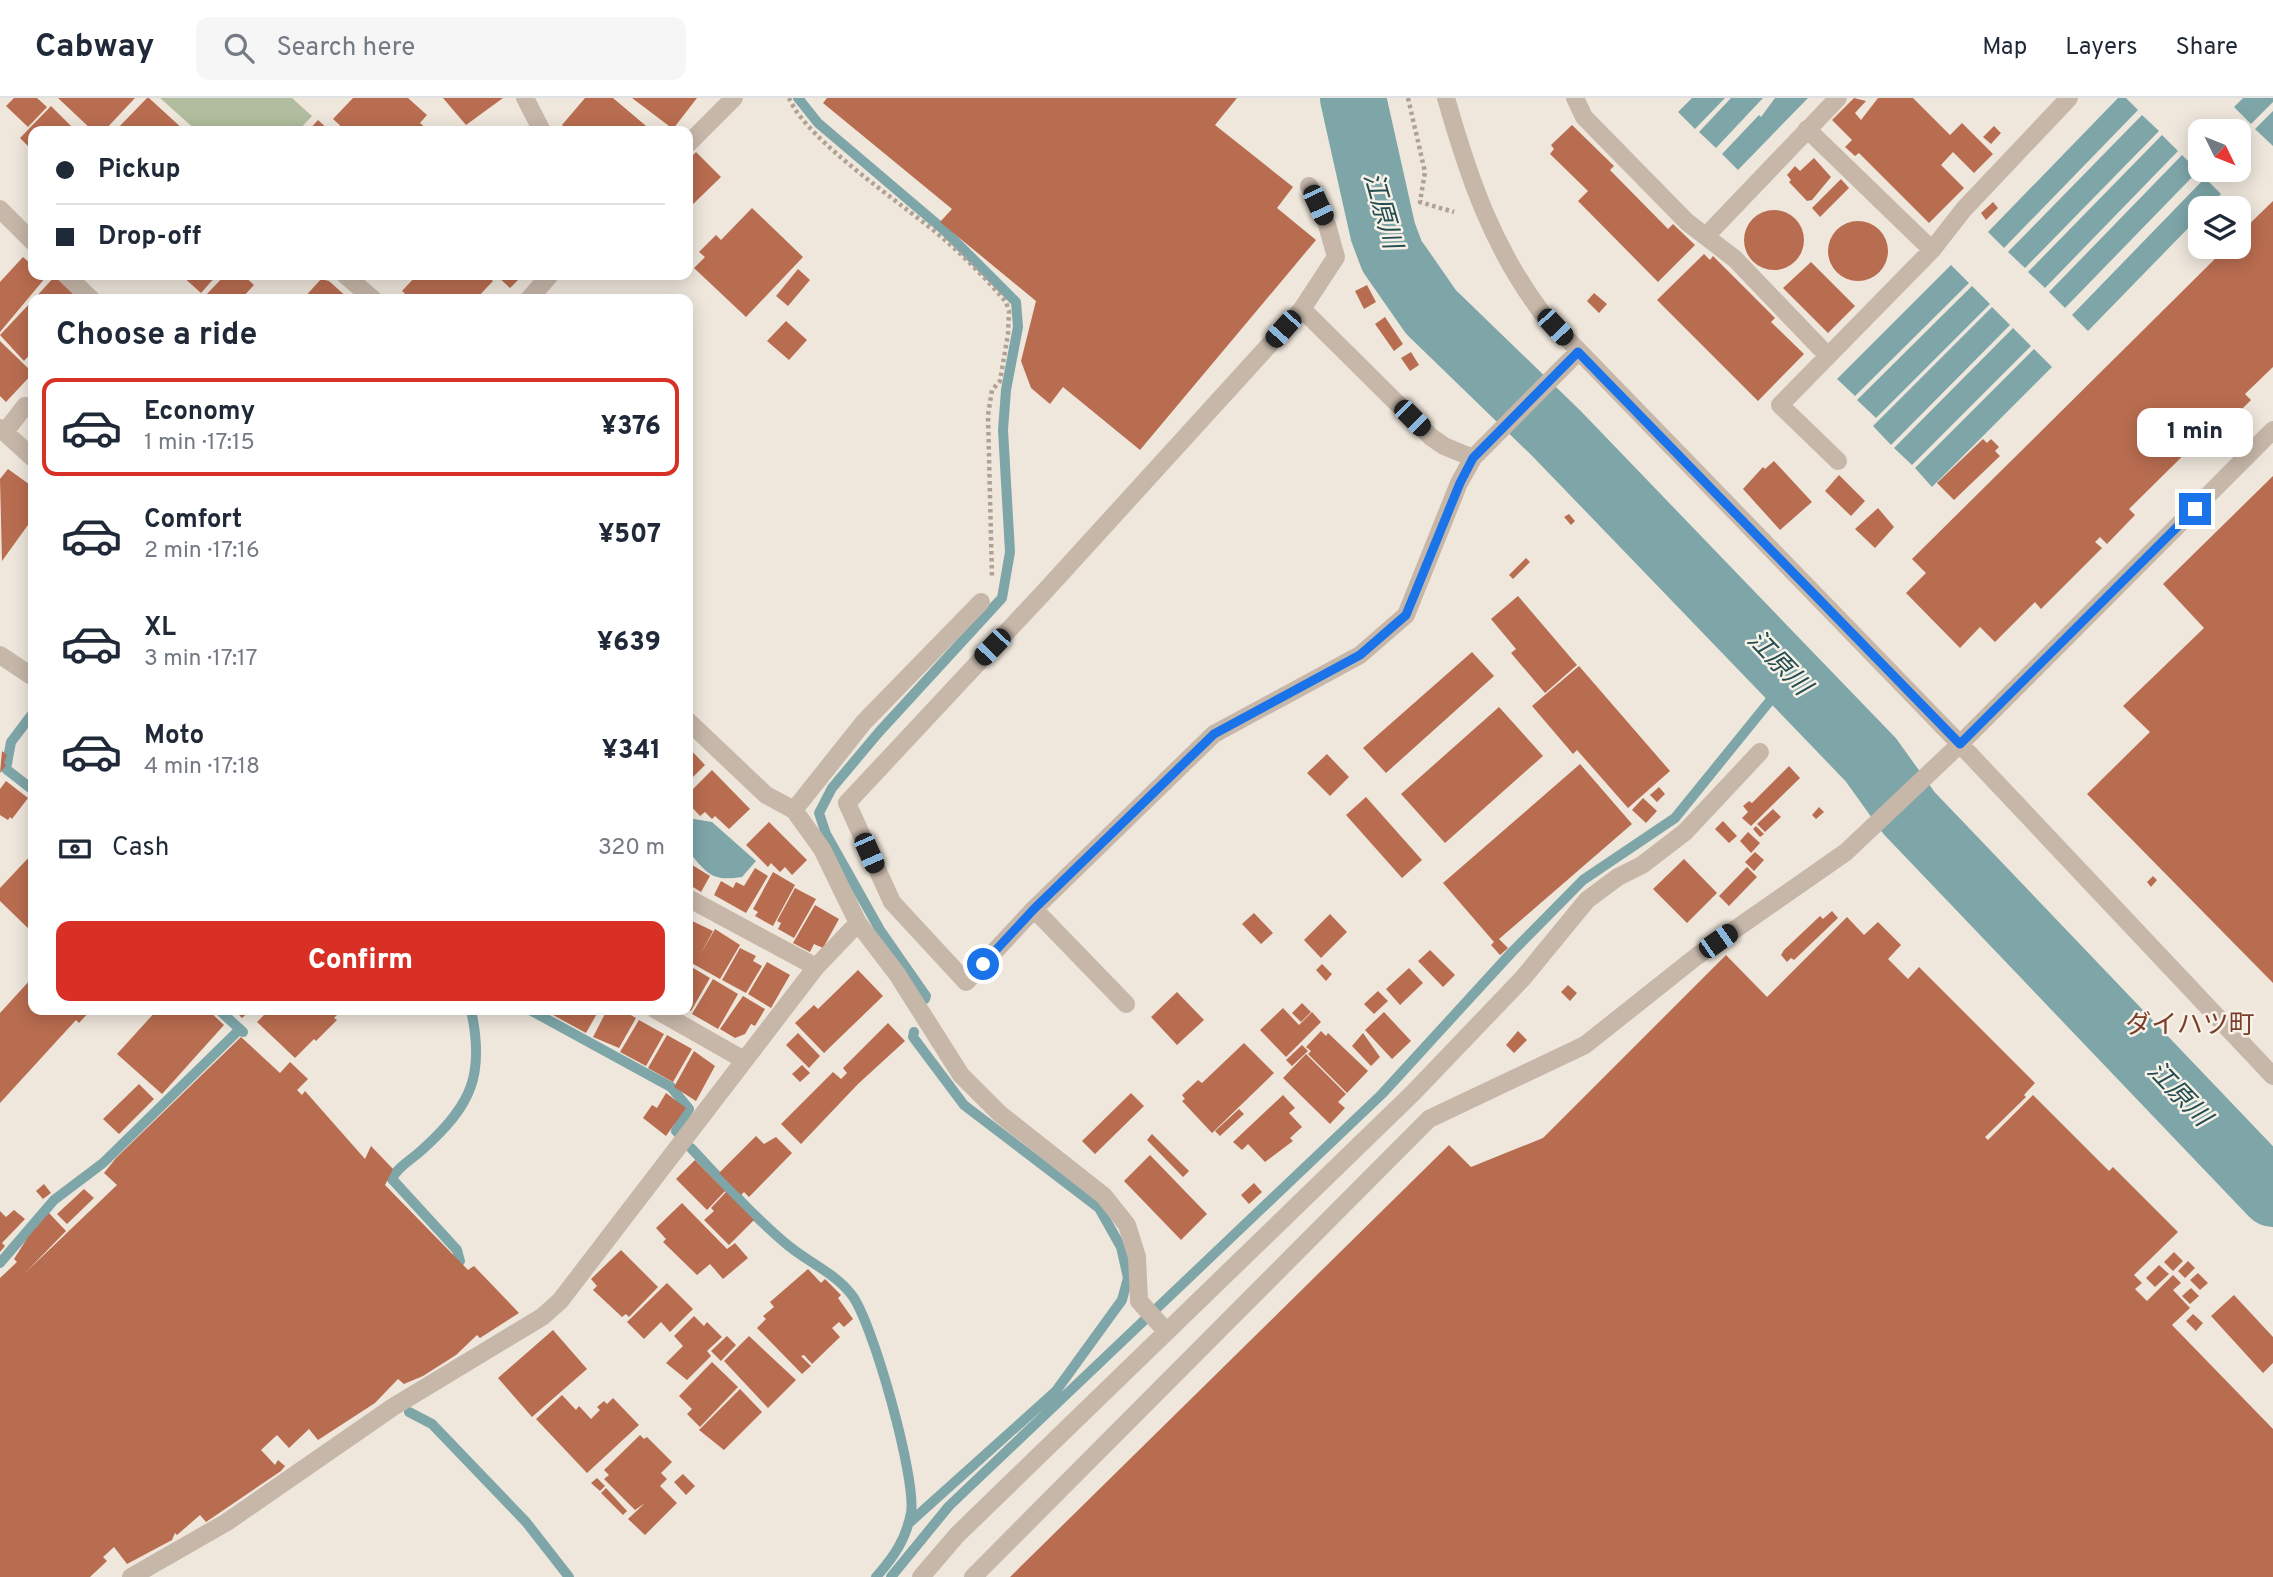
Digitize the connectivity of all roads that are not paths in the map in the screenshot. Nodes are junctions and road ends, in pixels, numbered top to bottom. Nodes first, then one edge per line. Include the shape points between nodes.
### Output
1 (525, 98) edge
2 (734, 98) edge
3 (1446, 98) edge
4 (1575, 98) edge
5 (1838, 98) edge
6 (2069, 98) edge
7 (539, 126) edge
8 (1807, 129) junction
9 (693, 139) edge
10 (1309, 186) dead end
11 (0, 209) edge
12 (1706, 236) junction
13 (28, 237) edge
14 (1932, 250) junction
15 (71, 280) edge
16 (351, 280) edge
17 (546, 280) edge
18 (86, 294) edge
19 (367, 294) edge
20 (533, 294) edge
21 (1302, 309) junction
22 (1578, 352) junction
23 (1827, 355) junction
24 (25, 406) dead end
25 (2, 430) edge
26 (2273, 430) edge
27 (28, 453) edge
28 (1473, 458) junction
29 (1838, 461) dead end
30 (981, 602) road end
31 (0, 656) edge
32 (28, 674) edge
33 (693, 726) edge
34 (1960, 744) junction
35 (1760, 752) dead end
36 (794, 810) junction
37 (693, 901) edge
38 (1034, 909) junction
39 (858, 923) junction
40 (816, 967) junction
41 (1126, 1004) dead end
42 (665, 1015) edge
43 (744, 1060) junction
44 (2273, 1076) edge
45 (1156, 1320) junction
46 (131, 1577) edge
47 (921, 1577) edge
48 (973, 1577) edge

1 - 7 street
2 - 9 street
3 - 22 street via 1470,182 1495,239 1518,281
4 - 12 street via 1584,117
5 - 8 street
6 - 14 street via 1964,209
8 - 12 street
8 - 14 street
10 - 21 street via 1336,257
11 - 13 street
12 - 23 street via 1735,258
14 - 23 street
15 - 18 street
16 - 19 street
17 - 20 street
21 - 28 street via 1431,437
21 - 38 street via 847,803 892,902 966,982
22 - 28 street
22 - 34 street
23 - 29 street via 1780,405
24 - 25 street
25 - 27 street
26 - 34 street
28 - 38 street via 1406,615 1360,655 1214,734
30 - 36 street via 863,722
31 - 32 street
33 - 36 street via 766,795
34 - 44 street
34 - 48 street via 1846,852 1697,956 1585,1045 1429,1119
35 - 45 street via 1685,832 1587,900 1523,978 1413,1093
36 - 39 street via 822,849
37 - 40 street
38 - 41 street
39 - 40 street
39 - 45 street via 897,974 961,1075 1000,1114 1104,1196 1127,1225 1137,1257 1139,1301
40 - 43 street
42 - 43 street
43 - 46 street via 570,1290 542,1317 385,1413 227,1522
45 - 47 street

